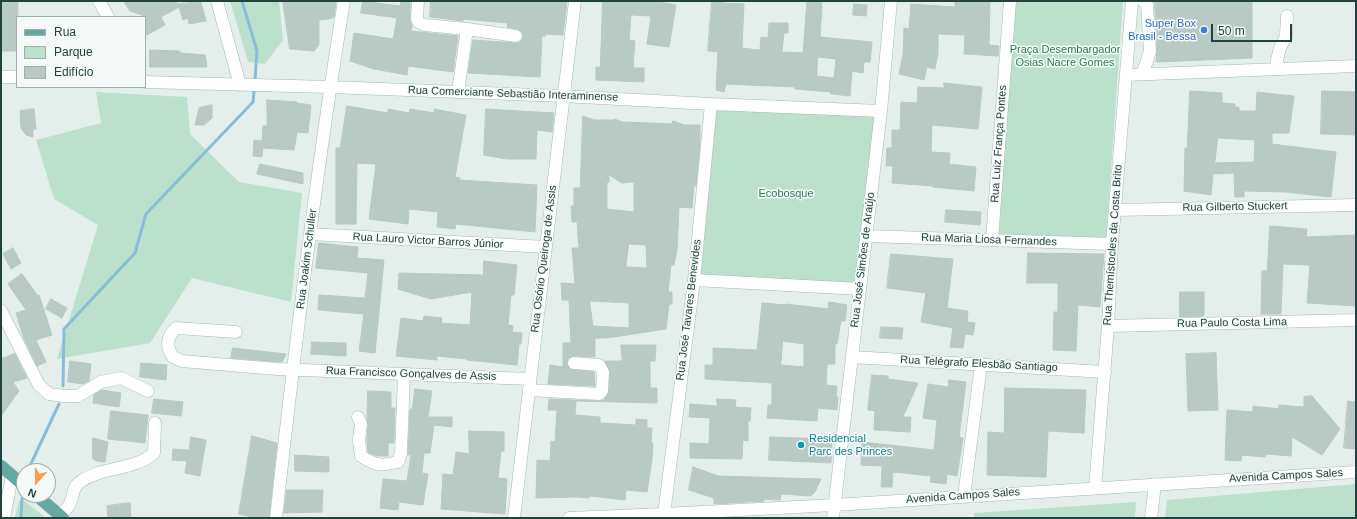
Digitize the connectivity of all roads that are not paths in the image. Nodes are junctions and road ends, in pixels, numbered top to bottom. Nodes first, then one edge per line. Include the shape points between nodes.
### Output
1 (99, 1) edge
2 (217, 1) edge
3 (344, 1) edge
4 (418, 1) edge
5 (575, 1) edge
6 (891, 1) edge
7 (1010, 1) edge
8 (1132, 1) edge
9 (1143, 1) edge
10 (107, 16) edge
11 (1287, 16) dead end
12 (467, 29) junction
13 (516, 36) dead end
14 (1356, 66) edge
15 (1277, 69) junction
16 (1142, 74) junction
17 (1126, 75) junction
18 (1, 77) edge
19 (16, 78) edge
20 (146, 82) edge
21 (240, 85) junction
22 (330, 87) junction
23 (458, 92) junction
24 (563, 96) junction
25 (711, 104) junction
26 (881, 111) junction
27 (1356, 205) edge
28 (1115, 210) junction
29 (310, 234) junction
30 (866, 236) junction
31 (992, 240) junction
32 (1112, 244) junction
33 (546, 247) junction
34 (694, 280) junction
35 (860, 289) junction
36 (1, 311) edge
37 (1356, 320) edge
38 (1108, 326) junction
39 (236, 332) dead end
40 (852, 357) junction
41 (574, 363) dead end
42 (981, 365) junction
43 (293, 369) junction
44 (1105, 372) junction
45 (404, 374) junction
46 (529, 385) junction
47 (148, 391) dead end
48 (358, 417) dead end
49 (155, 423) dead end
50 (1, 466) edge
51 (1356, 472) edge
52 (12, 476) junction
53 (16, 479) edge
54 (1155, 484) junction
55 (1095, 488) junction
56 (964, 496) junction
57 (46, 503) edge
58 (834, 505) junction
59 (664, 514) junction
60 (62, 516) edge
61 (4, 518) edge
62 (276, 518) edge
63 (514, 518) edge
64 (569, 518) edge
65 (833, 518) edge
66 (1151, 518) edge

1 - 10 street
2 - 21 street
3 - 22 street, Rua Joakim Schuller
4 - 12 street via 417,20 420,23
5 - 24 street, Rua Osório Queiroga de Assis
6 - 26 street, Rua José Simões de Araújo
7 - 31 street, Rua Luiz França Pontes
8 - 17 street, Rua Themístocles da Costa Brito
9 - 16 street via 1147,5 1150,51
11 - 15 street via 1286,36 1280,48
12 - 13 street
12 - 23 street
14 - 15 street
15 - 16 street
16 - 17 street
17 - 28 street, Rua Themístocles da Costa Brito
18 - 19 street
20 - 21 street, Rua Comerciante Sebastião Interaminense
21 - 22 street, Rua Comerciante Sebastião Interaminense
22 - 23 street, Rua Comerciante Sebastião Interaminense
22 - 29 street, Rua Joakim Schuller
23 - 24 street, Rua Comerciante Sebastião Interaminense
24 - 25 street, Rua Comerciante Sebastião Interaminense
24 - 33 street, Rua Osório Queiroga de Assis
25 - 26 street, Rua Comerciante Sebastião Interaminense
25 - 34 street, Rua José Tavares Benevides
26 - 30 street, Rua José Simões de Araújo
27 - 28 street, Rua Gilberto Stuckert
28 - 32 street, Rua Themístocles da Costa Brito
29 - 33 street, Rua Lauro Victor Barros Júnior
29 - 43 street, Rua Joakim Schuller
30 - 31 street, Rua Maria Liosa Fernandes
30 - 35 street, Rua José Simões de Araújo
31 - 32 street, Rua Maria Liosa Fernandes
32 - 38 street, Rua Themístocles da Costa Brito
33 - 46 street, Rua Osório Queiroga de Assis
34 - 35 street
34 - 59 street, Rua José Tavares Benevides
35 - 40 street, Rua José Simões de Araújo
36 - 47 street via 39,385 49,394 78,396 101,382 121,378
37 - 38 street, Rua Paulo Costa Lima
38 - 44 street, Rua Themístocles da Costa Brito
39 - 43 street, Rua Francisco Gonçalves de Assis via 176,328 167,342 168,350 173,357 182,361
40 - 42 street, Rua Telégrafo Elesbão Santiago
40 - 58 street, Rua José Simões de Araújo
41 - 46 street, Rua Francisco Gonçalves de Assis via 599,365 603,372 602,391 599,394
42 - 44 street, Rua Telégrafo Elesbão Santiago
42 - 56 street
43 - 45 street, Rua Francisco Gonçalves de Assis
43 - 62 street, Rua Joakim Schuller
44 - 55 street, Rua Themístocles da Costa Brito
45 - 46 street, Rua Francisco Gonçalves de Assis
45 - 48 street via 401,453 398,462 372,464 361,456 359,440 362,424
46 - 63 street, Rua Osório Queiroga de Assis
49 - 60 street via 154,453 146,460 96,474 80,482 74,489 70,504
50 - 52 main road
51 - 54 street, Avenida Campos Sales
52 - 53 main road
52 - 61 street
54 - 55 street, Avenida Campos Sales
54 - 66 street
55 - 56 street, Avenida Campos Sales
56 - 58 street, Avenida Campos Sales
57 - 60 main road
58 - 59 street, Avenida Campos Sales
58 - 65 street, Rua José Simões de Araújo
59 - 64 street, Avenida Campos Sales

